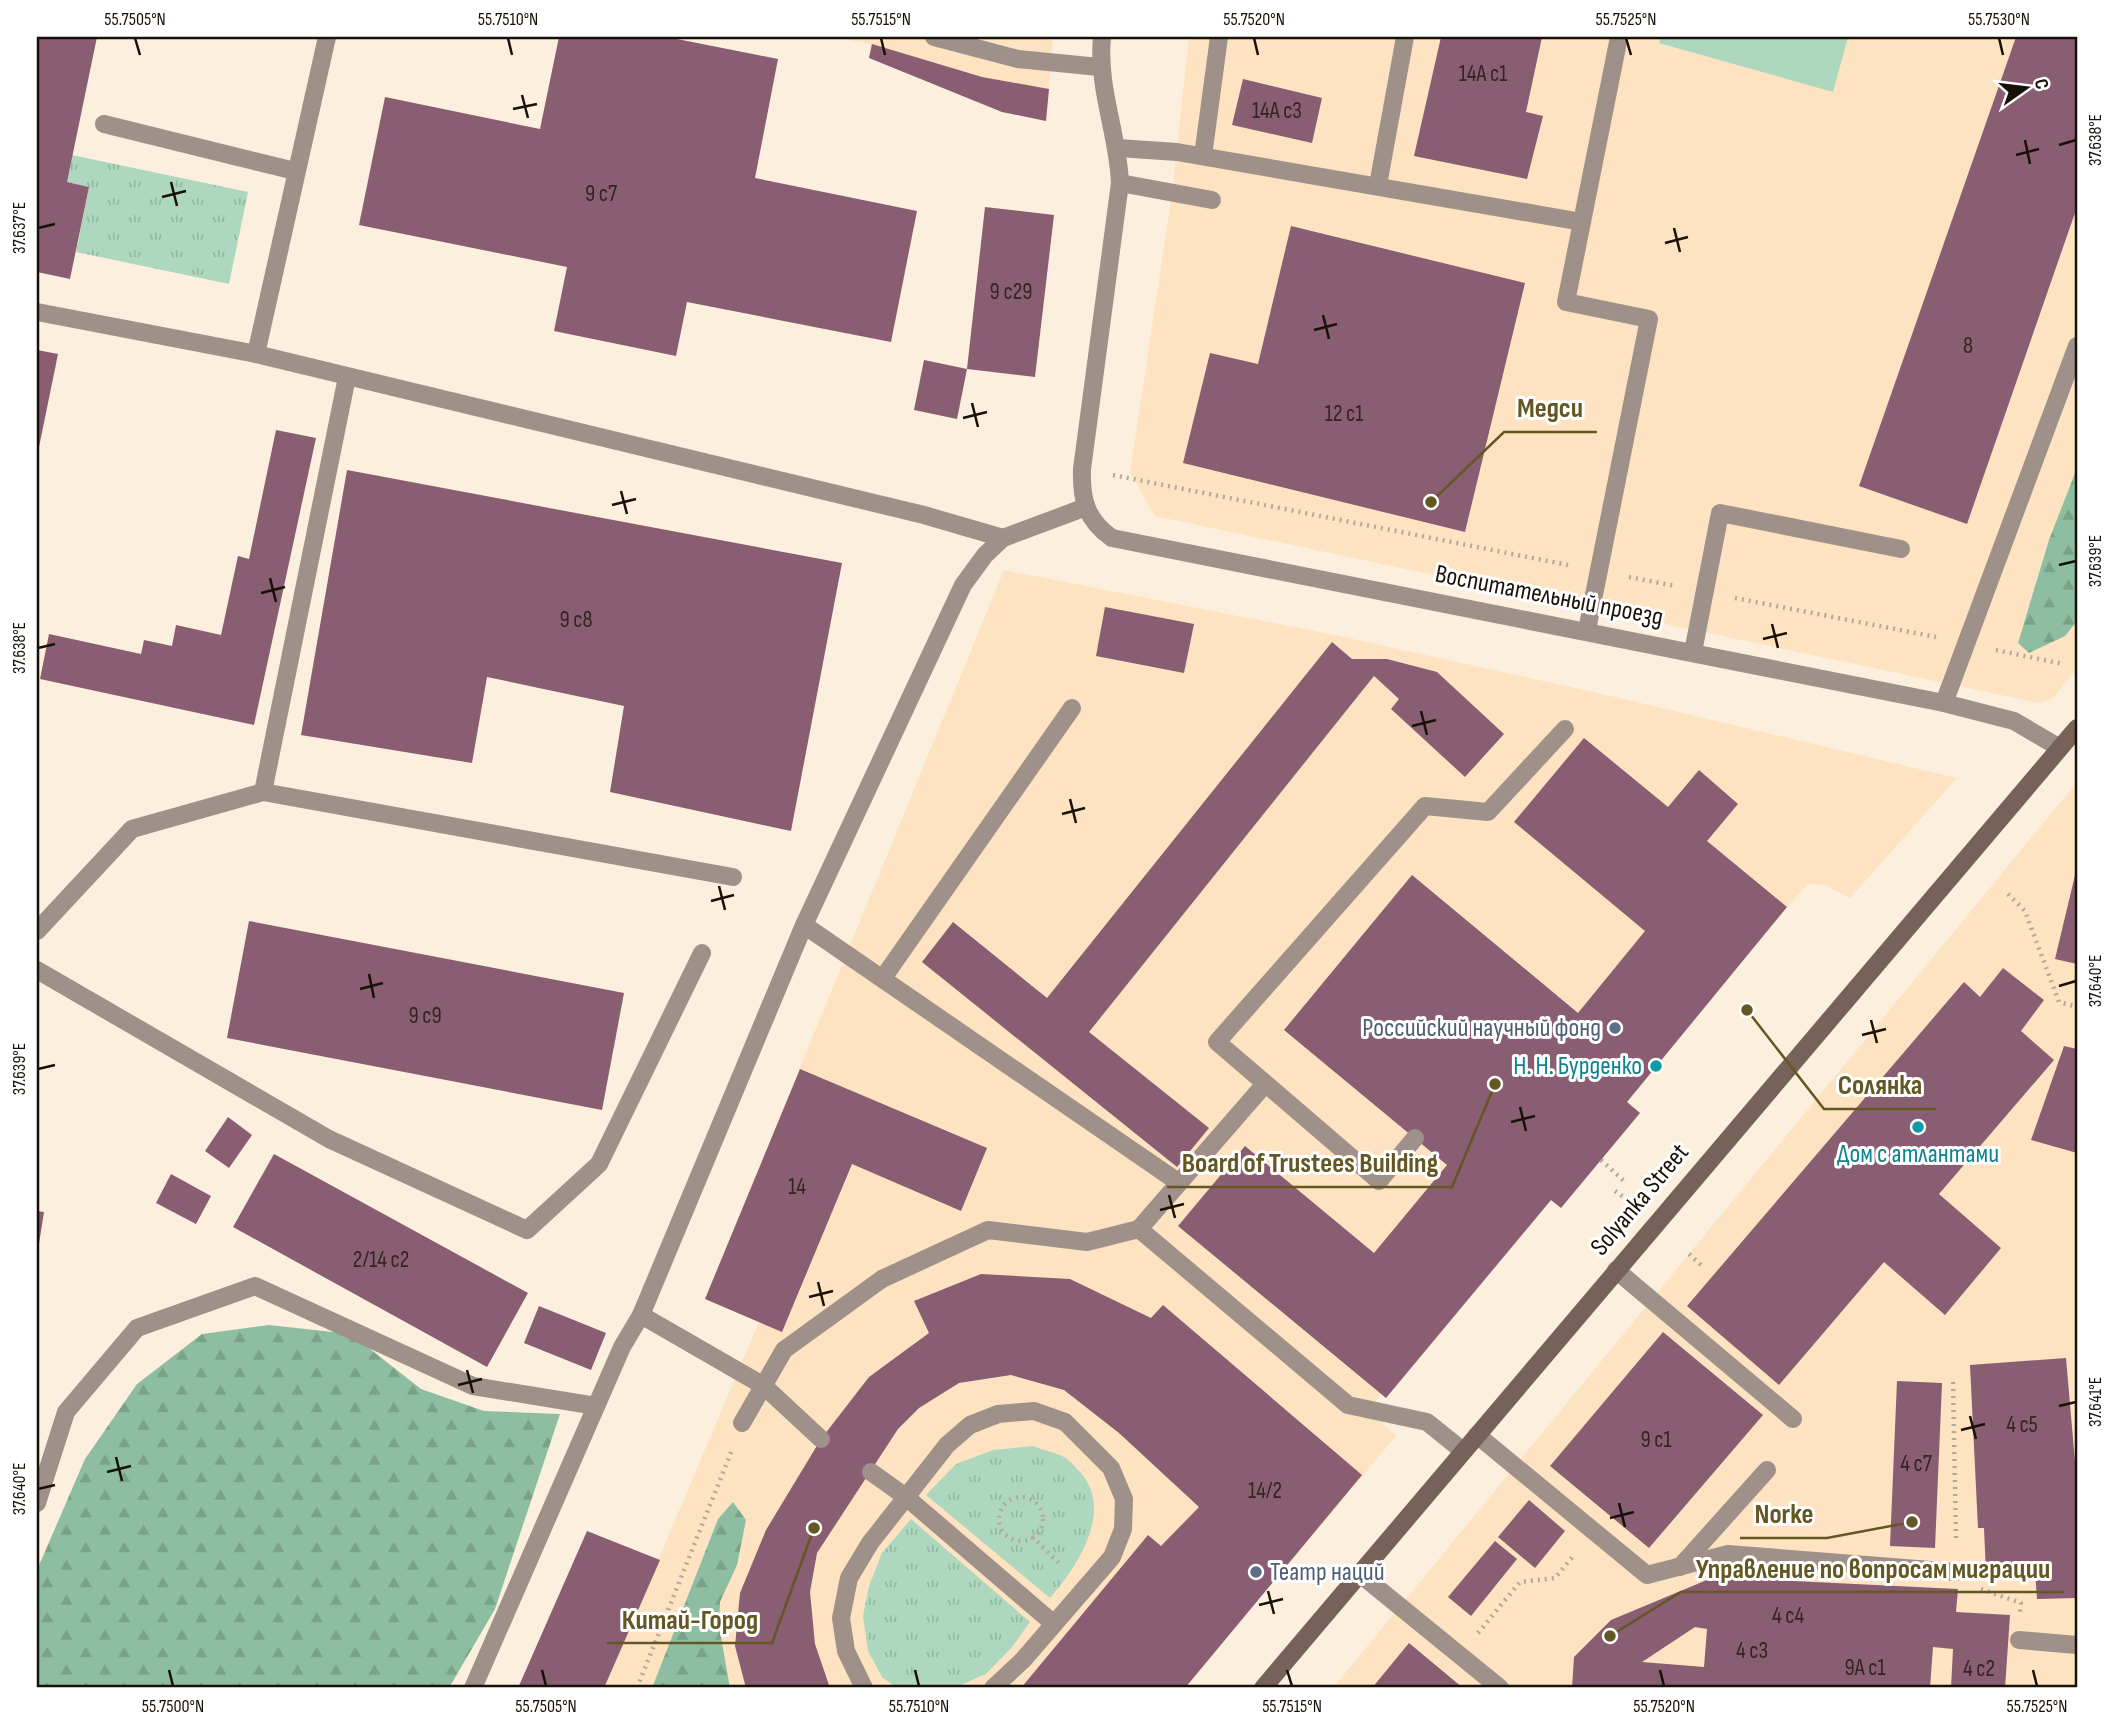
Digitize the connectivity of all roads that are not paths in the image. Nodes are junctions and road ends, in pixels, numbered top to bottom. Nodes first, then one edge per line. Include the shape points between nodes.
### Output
1 (327, 37) edge
2 (934, 37) edge
3 (1102, 37) edge
4 (1219, 37) edge
5 (1405, 37) edge
6 (1619, 37) edge
7 (1099, 67) junction
8 (104, 124) dead end
9 (1118, 148) junction
10 (1203, 156) junction
11 (295, 171) junction
12 (1121, 183) junction
13 (1378, 185) junction
14 (1212, 200) dead end
15 (1582, 222) junction
16 (37, 312) edge
17 (2077, 346) edge
18 (256, 354) junction
19 (347, 377) junction
20 (1086, 508) junction
21 (1003, 538) junction
22 (1900, 549) dead end
23 (1587, 630) junction
24 (1693, 652) junction
25 (1944, 703) junction
26 (1072, 708) dead end
27 (2077, 727) edge
28 (1565, 729) dead end
29 (2060, 748) junction
30 (263, 792) junction
31 (733, 877) dead end
32 (804, 925) junction
33 (37, 932) edge
34 (702, 953) dead end
35 (37, 970) edge
36 (883, 978) junction
37 (1265, 1084) junction
38 (1415, 1138) dead end
39 (1178, 1182) junction
40 (1139, 1229) junction
41 (1616, 1270) junction
42 (641, 1315) junction
43 (764, 1386) junction
44 (596, 1406) junction
45 (1793, 1419) dead end
46 (742, 1423) road end
47 (1477, 1434) junction
48 (821, 1439) dead end
49 (1463, 1451) junction
50 (1767, 1470) dead end
51 (871, 1472) dead end
52 (906, 1497) junction
53 (37, 1503) edge
54 (1679, 1567) junction
55 (1956, 1572) road end
56 (1360, 1574) junction
57 (1054, 1624) junction
58 (2019, 1640) road end
59 (2077, 1645) edge
60 (472, 1688) edge
61 (864, 1688) edge
62 (993, 1688) edge
63 (1263, 1688) edge
64 (1500, 1688) edge

1 - 11 street
2 - 7 street via 1018,59
3 - 7 street
4 - 10 street
5 - 13 street
6 - 15 street
7 - 9 street
8 - 11 street
9 - 10 street
9 - 12 street
10 - 13 street
11 - 18 street
12 - 14 street
12 - 20 street via 1082,469
13 - 15 street
15 - 23 street via 1566,302 1648,319
16 - 18 street
17 - 25 street
18 - 19 street
19 - 21 street via 924,515
19 - 30 street
20 - 21 street
20 - 23 street, Воспитательный проезд via 1095,524 1112,538
21 - 32 street via 963,585
22 - 24 street via 1720,513
23 - 24 street, Воспитательный проезд
24 - 25 street, Воспитательный проезд
25 - 29 street, Воспитательный проезд via 2014,721
26 - 36 street
27 - 29 main road, Solyanka Street
28 - 37 street via 1488,812 1425,806 1217,1042
29 - 41 main road, Solyanka Street
30 - 31 street
30 - 33 street via 132,829
32 - 36 street
32 - 42 street
34 - 35 street via 599,1164 527,1230 328,1139
36 - 39 street
37 - 38 street via 1379,1181
37 - 39 street
39 - 40 street
40 - 43 street via 1087,1242 988,1230 882,1279 783,1350
40 - 49 street via 1348,1405 1427,1422
41 - 45 street
41 - 47 main road, Solyanka Street
42 - 43 street
42 - 44 street
43 - 46 street
43 - 48 street
44 - 53 street via 473,1386 255,1286 137,1328 66,1412
44 - 60 street
47 - 49 main road, Solyanka Street
47 - 54 street via 1647,1575
49 - 56 main road, Solyanka Street
50 - 54 street
51 - 52 street
52 - 57 street
52 - 57 street via 947,1445 970,1425 998,1414 1034,1411 1065,1422 1111,1468 1124,1499 1123,1529 1112,1557
52 - 61 street via 870,1543 846,1591 841,1618 846,1651
54 - 55 street via 1728,1554
56 - 63 main road, Solyanka Street
56 - 64 street
57 - 62 street
58 - 59 street

